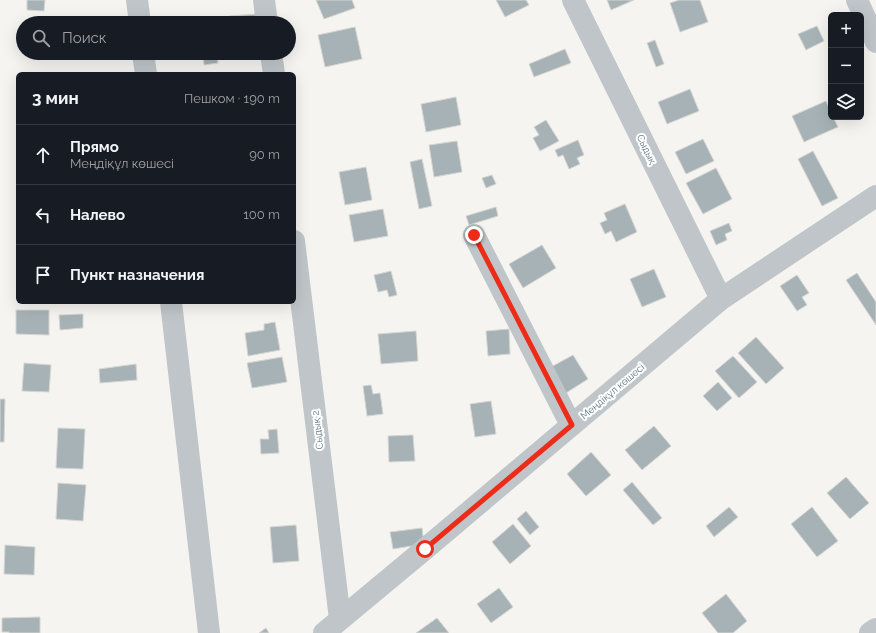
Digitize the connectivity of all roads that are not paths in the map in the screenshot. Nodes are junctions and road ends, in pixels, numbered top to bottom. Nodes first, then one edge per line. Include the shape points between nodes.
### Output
1 (137, 0) edge
2 (264, 0) edge
3 (572, 0) edge
4 (857, 0) edge
5 (139, 16) edge
6 (266, 16) edge
7 (876, 42) edge
8 (144, 60) edge
9 (272, 60) edge
10 (146, 72) edge
11 (274, 72) edge
12 (876, 196) edge
13 (474, 235) dead end
14 (296, 257) edge
15 (721, 299) junction
16 (171, 304) edge
17 (572, 425) junction
18 (340, 619) junction
19 (876, 628) edge
20 (208, 633) edge
21 (324, 633) edge
22 (870, 633) edge

1 - 5 street
2 - 6 street
3 - 15 street, Сыдық
4 - 7 street
8 - 10 street
9 - 11 street
12 - 15 street, Меңдіқұл көшесі
13 - 17 street
14 - 18 street, Сыдық 2
15 - 17 street, Меңдіқұл көшесі
16 - 20 street
17 - 18 street, Меңдіқұл көшесі
18 - 21 street, Меңдіқұл көшесі
19 - 22 street

